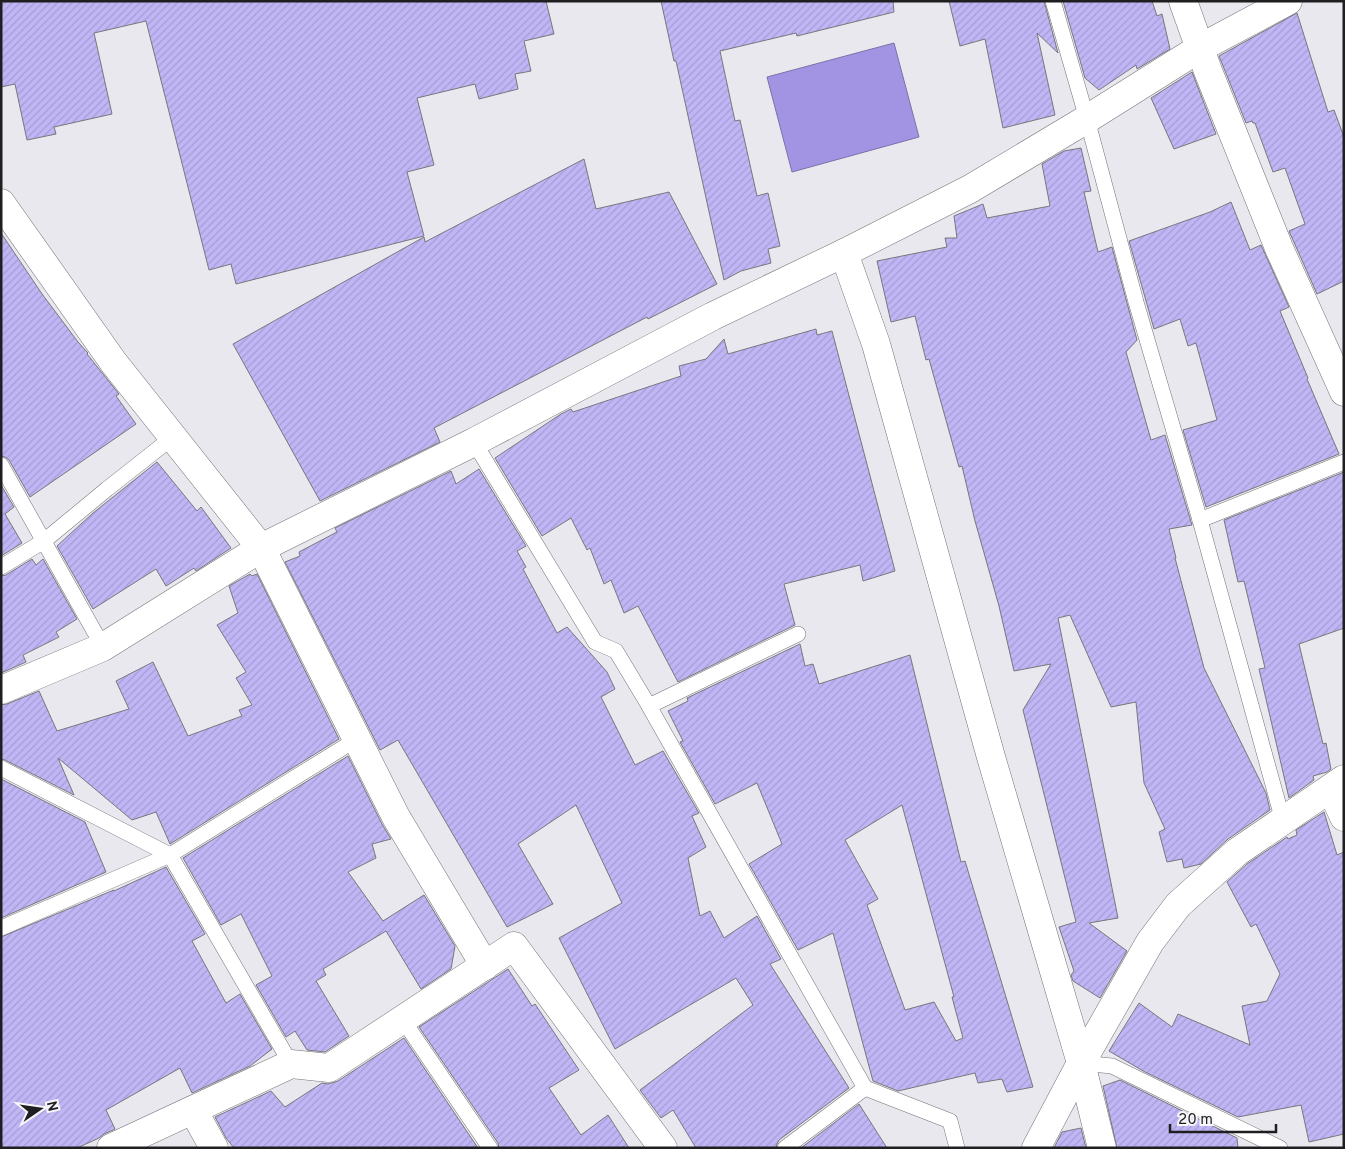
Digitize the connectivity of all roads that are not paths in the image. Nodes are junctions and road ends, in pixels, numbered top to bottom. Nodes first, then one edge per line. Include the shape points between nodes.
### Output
1 (1053, 1) edge
2 (1183, 1) edge
3 (1288, 1) edge
4 (1200, 48) junction
5 (1087, 119) junction
6 (1, 203) edge
7 (844, 253) junction
8 (1341, 378) edge
9 (173, 437) junction
10 (474, 442) junction
11 (1344, 462) edge
12 (1, 465) edge
13 (1200, 520) junction
14 (44, 541) junction
15 (261, 548) junction
16 (1, 567) edge
17 (798, 634) dead end
18 (103, 646) junction
19 (1, 690) edge
20 (649, 706) junction
21 (357, 739) junction
22 (1, 768) edge
23 (1337, 784) edge
24 (1344, 816) edge
25 (1283, 821) junction
26 (170, 855) junction
27 (1, 928) edge
28 (485, 966) junction
29 (403, 1020) junction
30 (1081, 1063) junction
31 (291, 1064) junction
32 (865, 1088) junction
33 (193, 1110) junction
34 (111, 1148) edge
35 (214, 1148) edge
36 (490, 1148) edge
37 (663, 1148) edge
38 (785, 1148) edge
39 (957, 1148) edge
40 (1036, 1148) edge
41 (1102, 1148) edge
42 (1280, 1148) edge

1 - 5 lane
2 - 4 street
3 - 4 street
4 - 5 street
4 - 8 street via 1279,248
5 - 7 street via 970,189
5 - 13 lane
6 - 9 street via 114,363
7 - 10 street via 714,316
7 - 30 street via 876,344 991,757
9 - 14 lane
9 - 15 street
10 - 15 street
10 - 20 lane via 595,642 616,651
11 - 13 lane
12 - 14 lane
13 - 25 lane
14 - 16 lane
14 - 18 lane
15 - 18 street
15 - 21 street
17 - 20 lane
18 - 19 street
20 - 32 lane
21 - 26 lane
21 - 28 street via 396,817
22 - 26 lane
23 - 24 street
23 - 25 street
25 - 30 street via 1237,852 1178,905 1150,942
26 - 27 lane
26 - 31 lane
28 - 29 street
28 - 37 street via 514,946
29 - 31 street via 329,1068
29 - 36 lane
30 - 40 street
30 - 41 street
30 - 42 lane via 1112,1066
31 - 33 street
32 - 38 lane
32 - 39 lane via 950,1121
33 - 34 street
33 - 35 street

